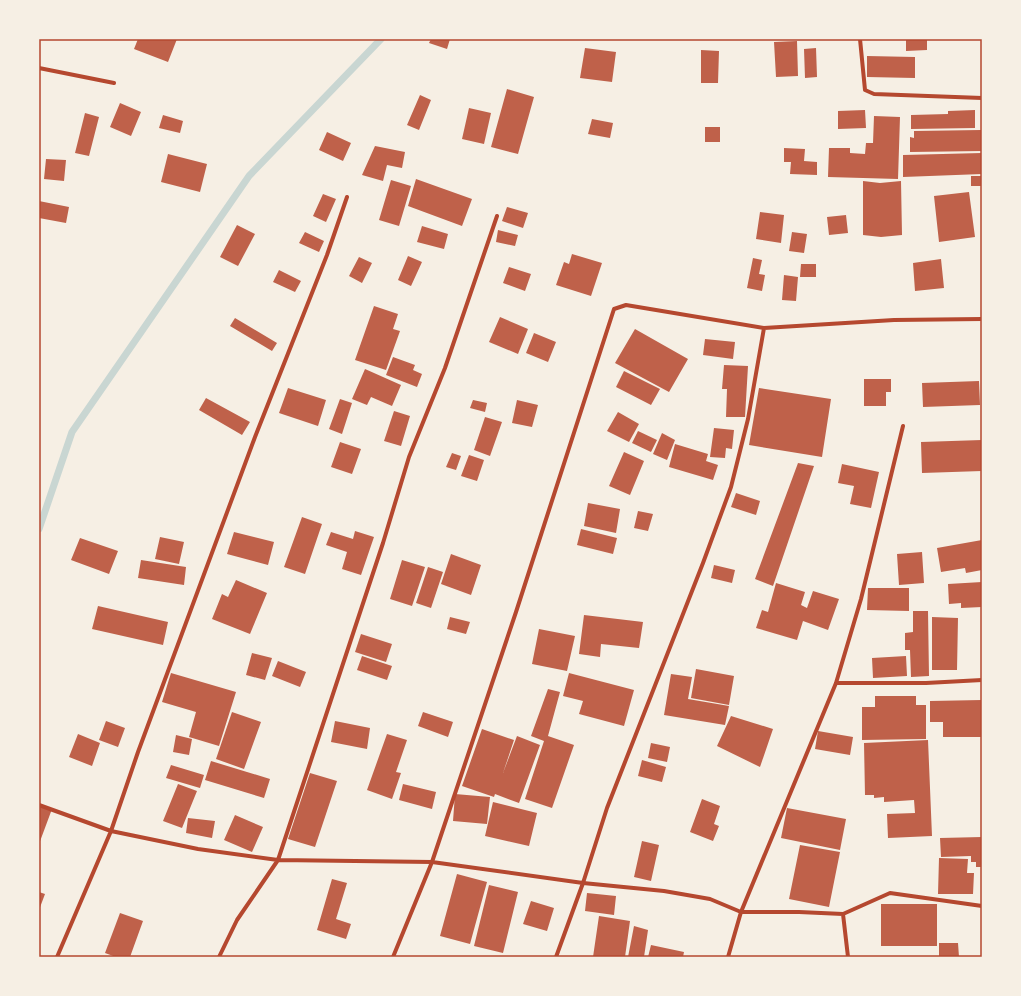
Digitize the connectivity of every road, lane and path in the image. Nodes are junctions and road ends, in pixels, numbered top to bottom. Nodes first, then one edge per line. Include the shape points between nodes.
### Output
1 (860, 39) edge
2 (39, 68) edge
3 (114, 83) dead end
4 (982, 98) edge
5 (347, 197) dead end
6 (497, 216) dead end
7 (982, 318) edge
8 (764, 328) junction
9 (903, 426) dead end
10 (982, 680) edge
11 (836, 683) junction
12 (39, 805) edge
13 (111, 831) junction
14 (278, 860) junction
15 (432, 862) junction
16 (583, 883) junction
17 (982, 906) edge
18 (741, 912) junction
19 (842, 914) junction
20 (57, 957) edge
21 (219, 957) edge
22 (393, 957) edge
23 (556, 957) edge
24 (728, 957) edge
25 (848, 957) edge

1 - 4 street via 865,90 874,94
2 - 3 street
5 - 13 street via 327,255 255,437
6 - 14 street via 445,368 409,457
7 - 8 street via 894,320
8 - 15 street via 626,305 614,309
8 - 16 street via 748,419 731,487 607,808
9 - 11 street via 861,599
10 - 11 street
11 - 18 street
12 - 13 street
13 - 14 street via 198,849
13 - 20 street
14 - 15 street
14 - 21 street via 237,920
15 - 16 street
15 - 22 street
16 - 18 street via 664,891 710,899
16 - 23 street
17 - 19 street via 890,893
18 - 19 street
18 - 24 street
19 - 25 street

